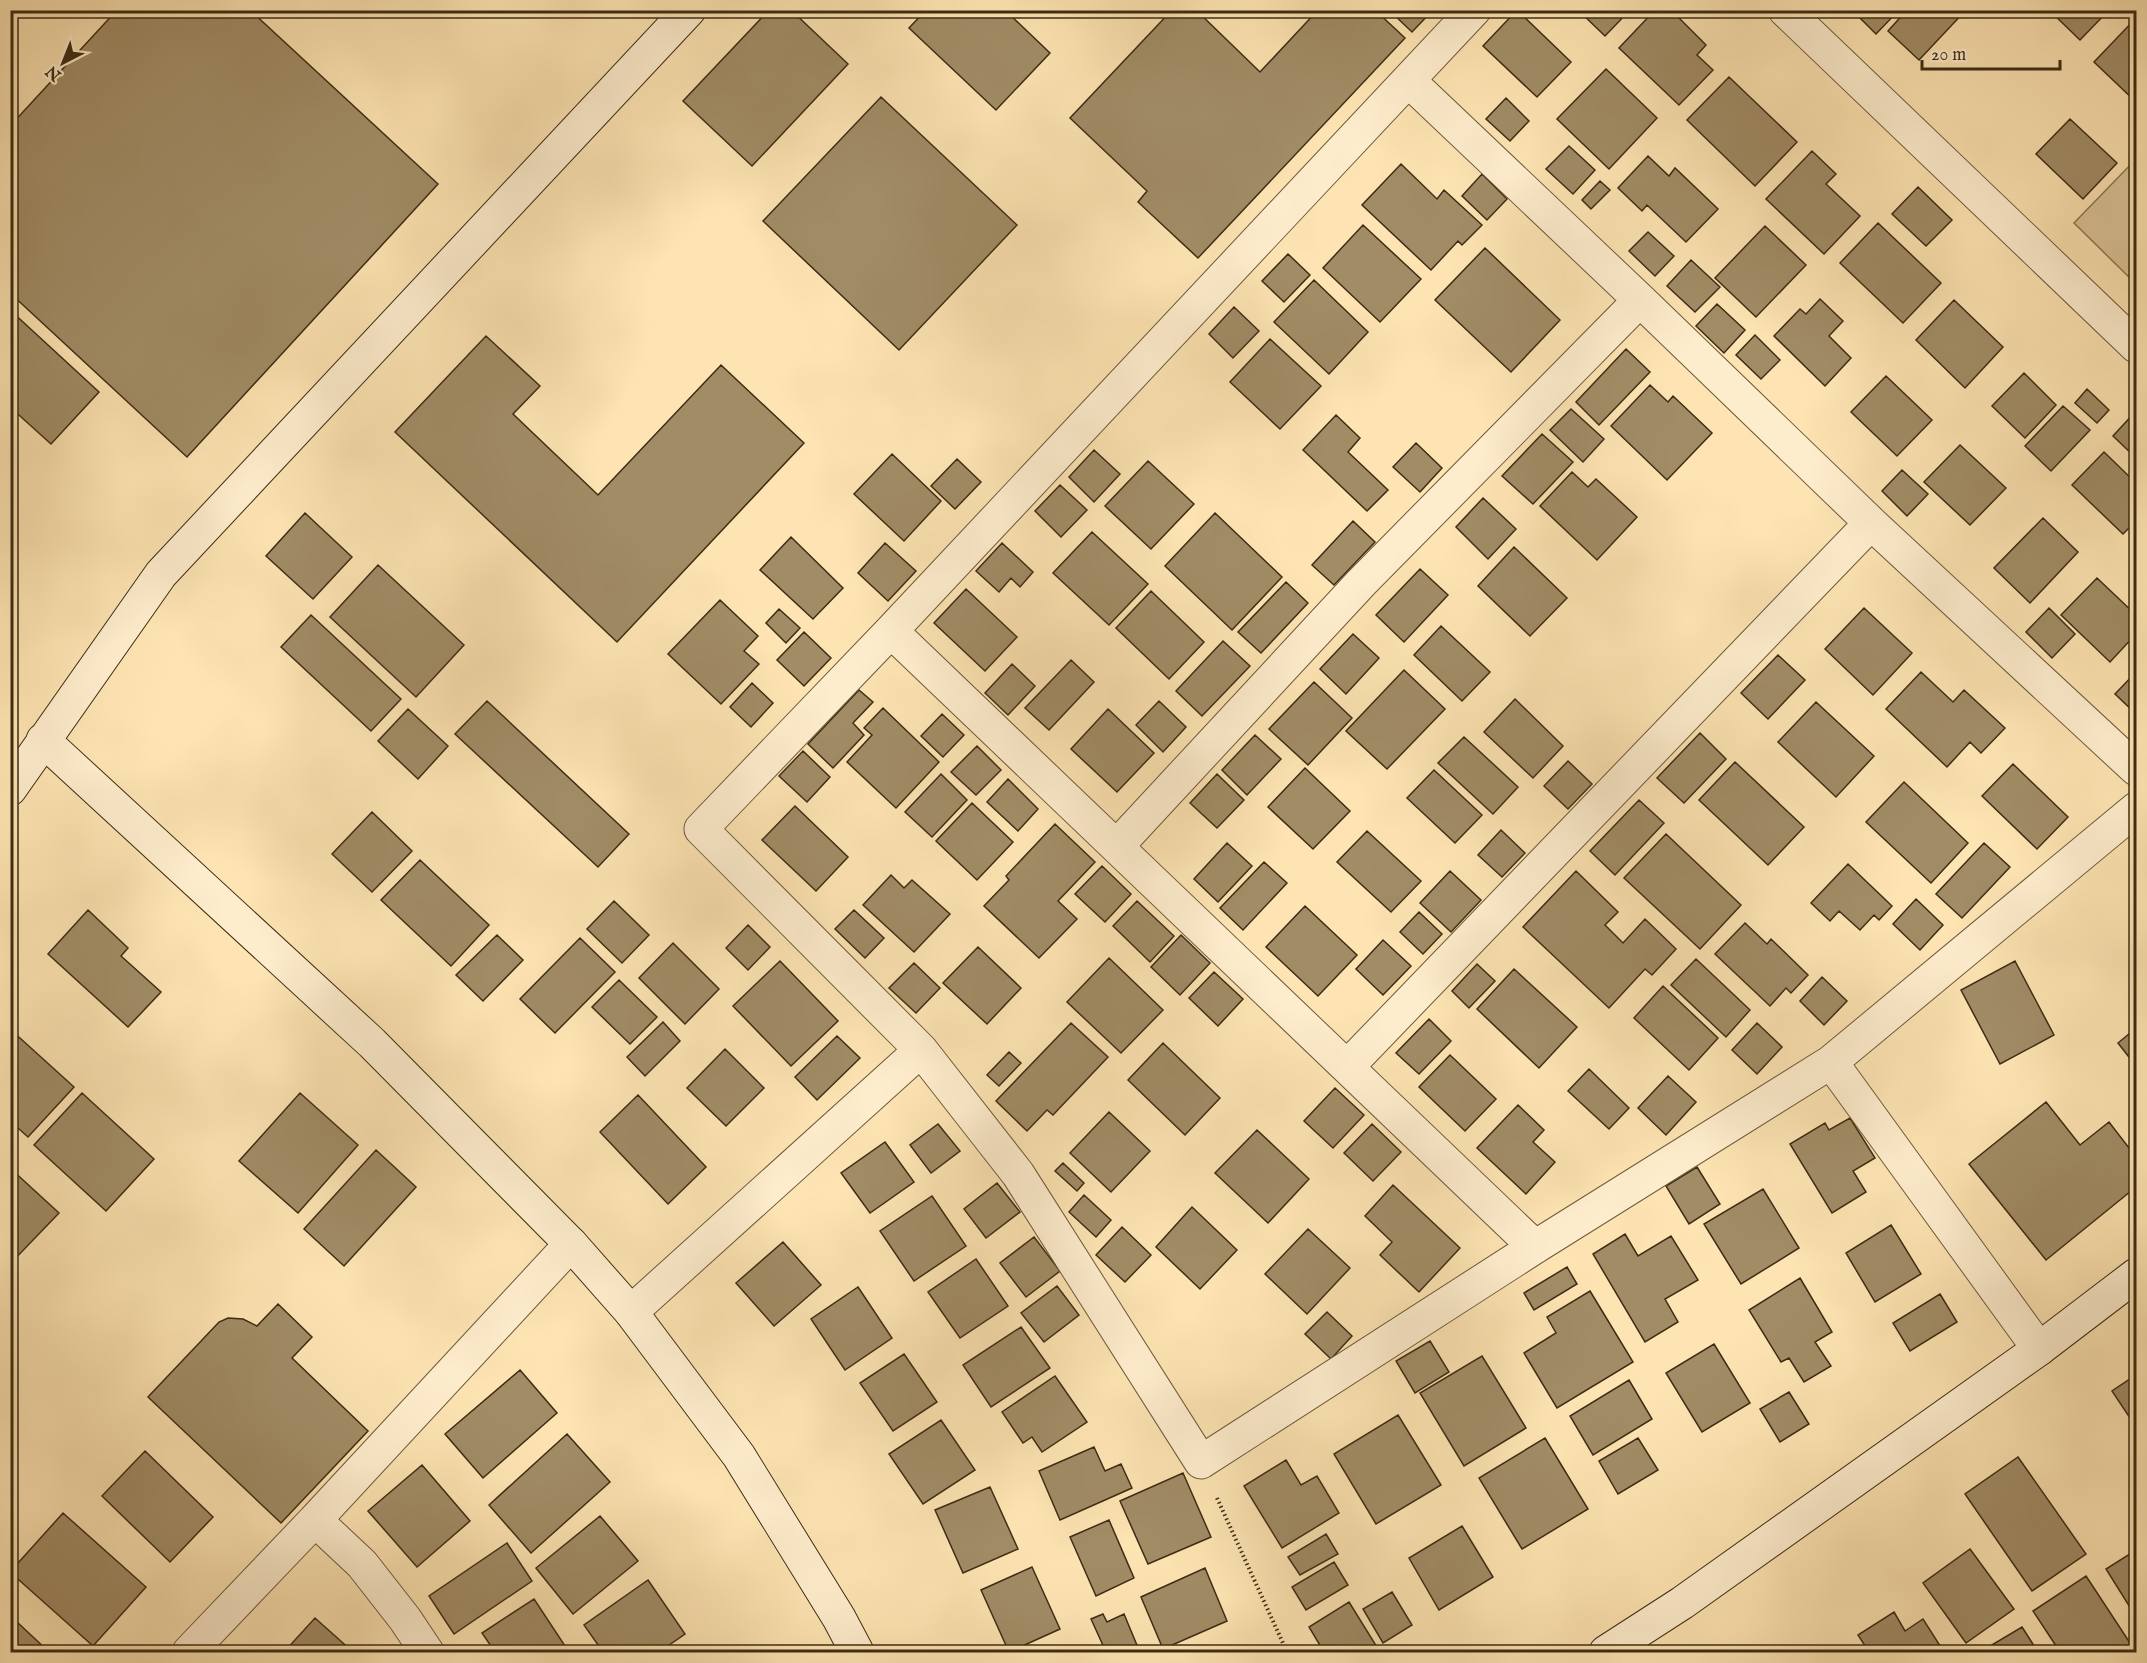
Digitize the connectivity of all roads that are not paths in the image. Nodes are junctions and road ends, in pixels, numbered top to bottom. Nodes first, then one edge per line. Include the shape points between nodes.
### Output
1 (689, 10) edge
2 (1474, 10) edge
3 (1785, 10) edge
4 (1409, 81) junction
5 (1640, 300) junction
6 (2136, 346) edge
7 (1871, 523) junction
8 (891, 631) junction
9 (43, 740) junction
10 (2136, 769) edge
11 (10, 789) edge
12 (2136, 809) edge
13 (1117, 846) junction
14 (921, 1050) junction
15 (1831, 1062) junction
16 (1347, 1067) junction
17 (571, 1244) junction
18 (1535, 1247) junction
19 (2136, 1275) edge
20 (631, 1312) junction
21 (2039, 1349) junction
22 (315, 1520) junction
23 (189, 1653) edge
24 (427, 1653) edge
25 (857, 1653) edge
26 (1606, 1653) edge

1 - 9 street via 161,574
2 - 4 street
3 - 6 street
4 - 5 street
4 - 8 street
5 - 7 street
5 - 13 street via 1361,583
7 - 10 street
7 - 16 street
8 - 13 street
8 - 14 street via 700,829
9 - 11 street
9 - 17 street via 372,1043
12 - 15 street
13 - 16 street
14 - 18 street via 1018,1174 1201,1462
14 - 20 street
15 - 18 street
15 - 21 street
16 - 18 street
17 - 20 street
17 - 22 street
19 - 21 street
20 - 25 street via 739,1456
21 - 26 street
22 - 23 street
22 - 24 street via 362,1564

